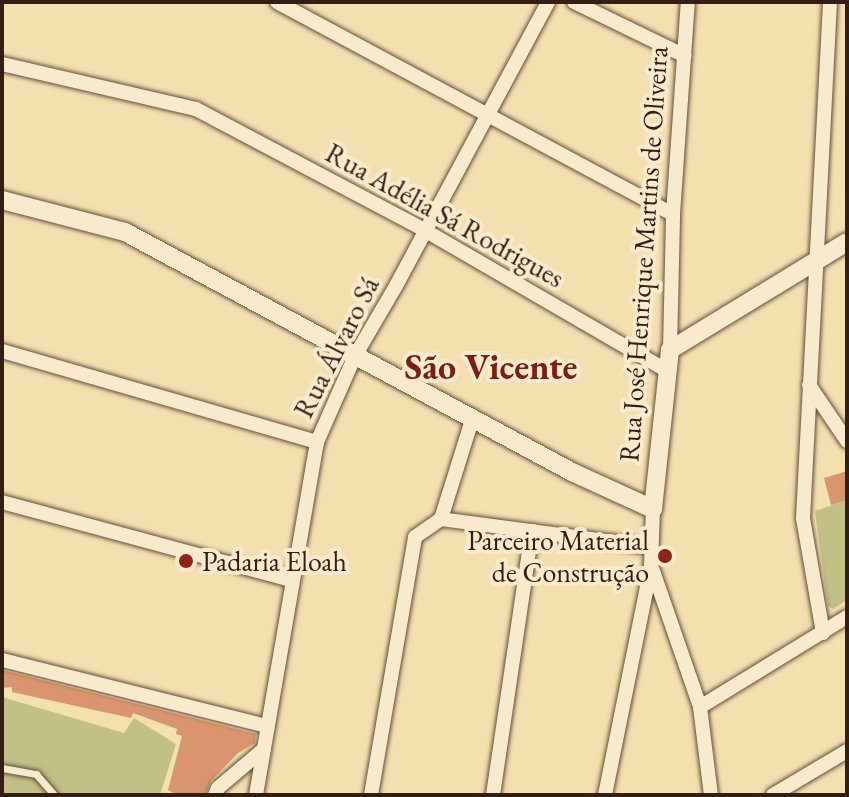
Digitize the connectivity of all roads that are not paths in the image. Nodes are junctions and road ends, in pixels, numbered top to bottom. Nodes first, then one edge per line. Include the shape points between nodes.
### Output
1 (277, 2) edge
2 (548, 2) edge
3 (574, 2) edge
4 (688, 2) edge
5 (830, 2) edge
6 (685, 56) junction
7 (2, 64) edge
8 (487, 112) junction
9 (2, 200) edge
10 (673, 214) junction
11 (426, 231) junction
12 (847, 242) edge
13 (818, 259) junction
14 (670, 350) junction
15 (2, 351) edge
16 (355, 356) junction
17 (666, 370) junction
18 (809, 385) junction
19 (473, 417) junction
20 (847, 441) edge
21 (317, 442) junction
22 (2, 502) edge
23 (653, 509) junction
24 (441, 519) junction
25 (532, 531) junction
26 (651, 547) junction
27 (651, 566) junction
28 (291, 580) junction
29 (847, 617) edge
30 (823, 633) junction
31 (2, 660) edge
32 (700, 707) junction
33 (267, 726) junction
34 (264, 749) junction
35 (847, 751) edge
36 (2, 768) edge
37 (54, 795) edge
38 (215, 795) edge
39 (256, 795) edge
40 (371, 795) edge
41 (493, 795) edge
42 (605, 795) edge
43 (711, 795) edge
44 (773, 795) edge

1 - 8 street
2 - 8 street, Rua Álvaro Sá
3 - 6 street
4 - 6 street, Rua José Henrique Martins de Oliveira
5 - 13 street
6 - 10 street, Rua José Henrique Martins de Oliveira
7 - 11 street, Rua Adélia Sá Rodrigues via 196,109
8 - 10 street
8 - 11 street, Rua Álvaro Sá
9 - 16 street via 125,232
10 - 14 street, Rua José Henrique Martins de Oliveira
11 - 16 street, Rua Álvaro Sá
11 - 17 street, Rua Adélia Sá Rodrigues
12 - 13 street
13 - 14 street
13 - 18 street
14 - 17 street, Rua José Henrique Martins de Oliveira
15 - 21 street
16 - 19 street
16 - 21 street, Rua Álvaro Sá
17 - 23 street, Rua José Henrique Martins de Oliveira
18 - 20 street
18 - 30 street via 803,518
19 - 23 street
19 - 24 street
21 - 28 street, Rua Álvaro Sá
22 - 28 street
23 - 26 street
24 - 25 street
24 - 40 street via 415,537
25 - 26 street
25 - 41 street
26 - 27 street
27 - 32 street
27 - 42 street
28 - 33 street, Rua Álvaro Sá
29 - 30 street
30 - 32 street
31 - 33 street
32 - 43 street
33 - 34 street, Rua Álvaro Sá
34 - 38 street
34 - 39 street, Rua Álvaro Sá
35 - 44 street
36 - 37 lane via 36,774

